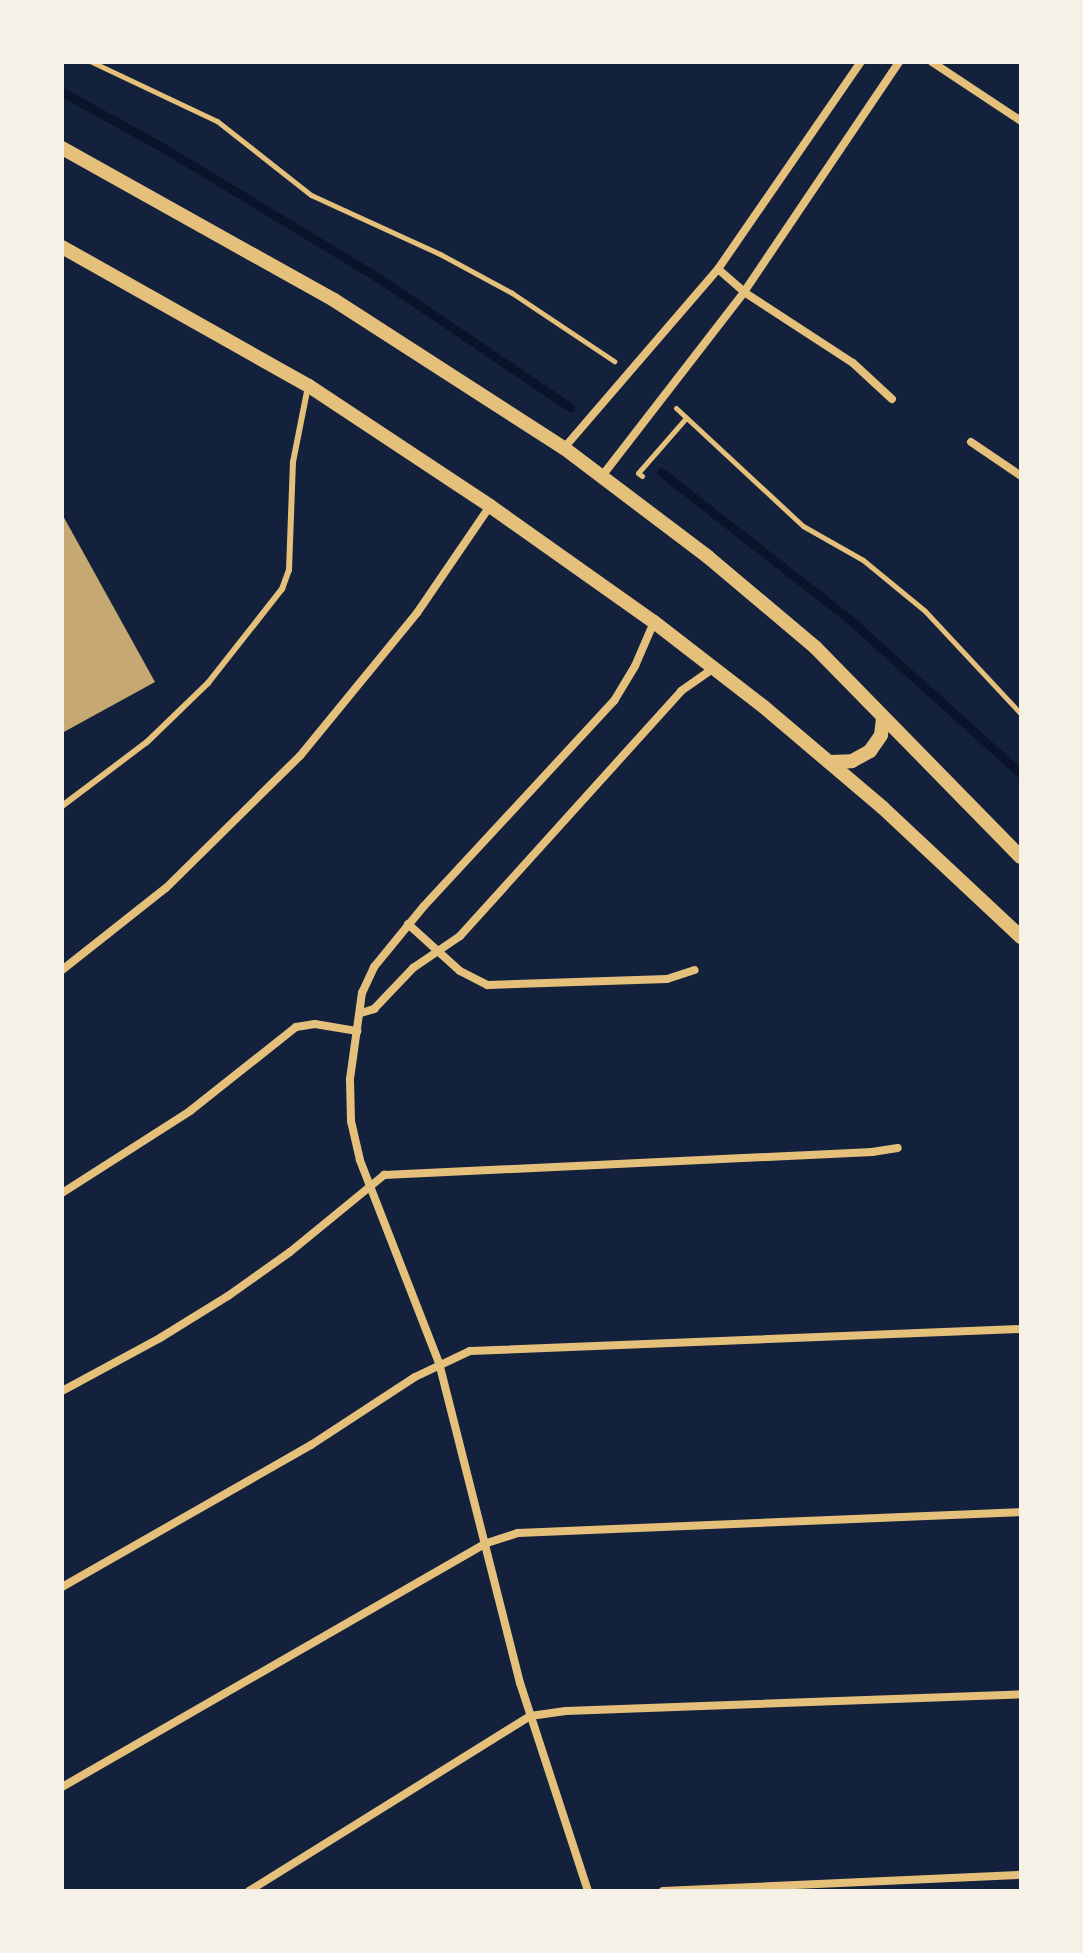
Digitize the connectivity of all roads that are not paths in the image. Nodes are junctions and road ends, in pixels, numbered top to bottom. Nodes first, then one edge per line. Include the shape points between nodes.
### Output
1 (861, 62) edge
2 (899, 62) edge
3 (932, 62) edge
4 (1021, 121) edge
5 (62, 148) edge
6 (62, 247) edge
7 (718, 269) junction
8 (744, 292) junction
9 (309, 386) junction
10 (892, 399) dead end
11 (971, 442) dead end
12 (564, 448) junction
13 (602, 476) junction
14 (1021, 476) edge
15 (490, 506) junction
16 (654, 622) junction
17 (713, 669) junction
18 (883, 718) junction
19 (829, 762) junction
20 (62, 806) edge
21 (1021, 857) edge
22 (408, 924) junction
23 (1021, 937) edge
24 (437, 950) junction
25 (62, 970) edge
26 (695, 970) dead end
27 (361, 1013) junction
28 (357, 1031) junction
29 (898, 1148) dead end
30 (369, 1184) junction
31 (62, 1193) edge
32 (1021, 1329) edge
33 (439, 1363) junction
34 (62, 1391) edge
35 (1021, 1512) edge
36 (484, 1544) junction
37 (62, 1587) edge
38 (1021, 1694) edge
39 (530, 1716) junction
40 (62, 1787) edge
41 (1021, 1875) edge
42 (249, 1891) edge
43 (588, 1891) edge
44 (663, 1891) edge

1 - 7 street
2 - 8 street
3 - 4 street
5 - 12 street via 334,300
6 - 9 street
7 - 8 street
7 - 12 street
8 - 10 street via 853,363
8 - 13 street
9 - 15 street
9 - 20 lane via 293,462 289,570 282,589 208,683 147,742
11 - 14 street
12 - 13 street
13 - 18 street via 769,606
15 - 16 street
15 - 25 street via 399,637 292,765 166,888
16 - 17 street
16 - 22 street via 614,701
17 - 19 street
17 - 24 street via 686,686 534,858 460,936
18 - 19 street via 881,735 870,751 852,761
18 - 21 street
19 - 23 street
22 - 24 street
22 - 27 street via 374,967 362,993
24 - 26 street via 460,971 488,985 667,979
24 - 27 street via 374,1009
27 - 28 street
28 - 30 street via 349,1097 354,1137
28 - 31 street via 315,1024 296,1027 190,1111
29 - 30 street via 410,1172 384,1175
30 - 33 street
30 - 34 street via 325,1225 228,1296
32 - 33 street via 470,1351
33 - 36 street
33 - 37 street via 311,1445
35 - 36 street via 518,1533
36 - 39 street
36 - 40 street
38 - 39 street
39 - 42 street
39 - 43 street
41 - 44 street

